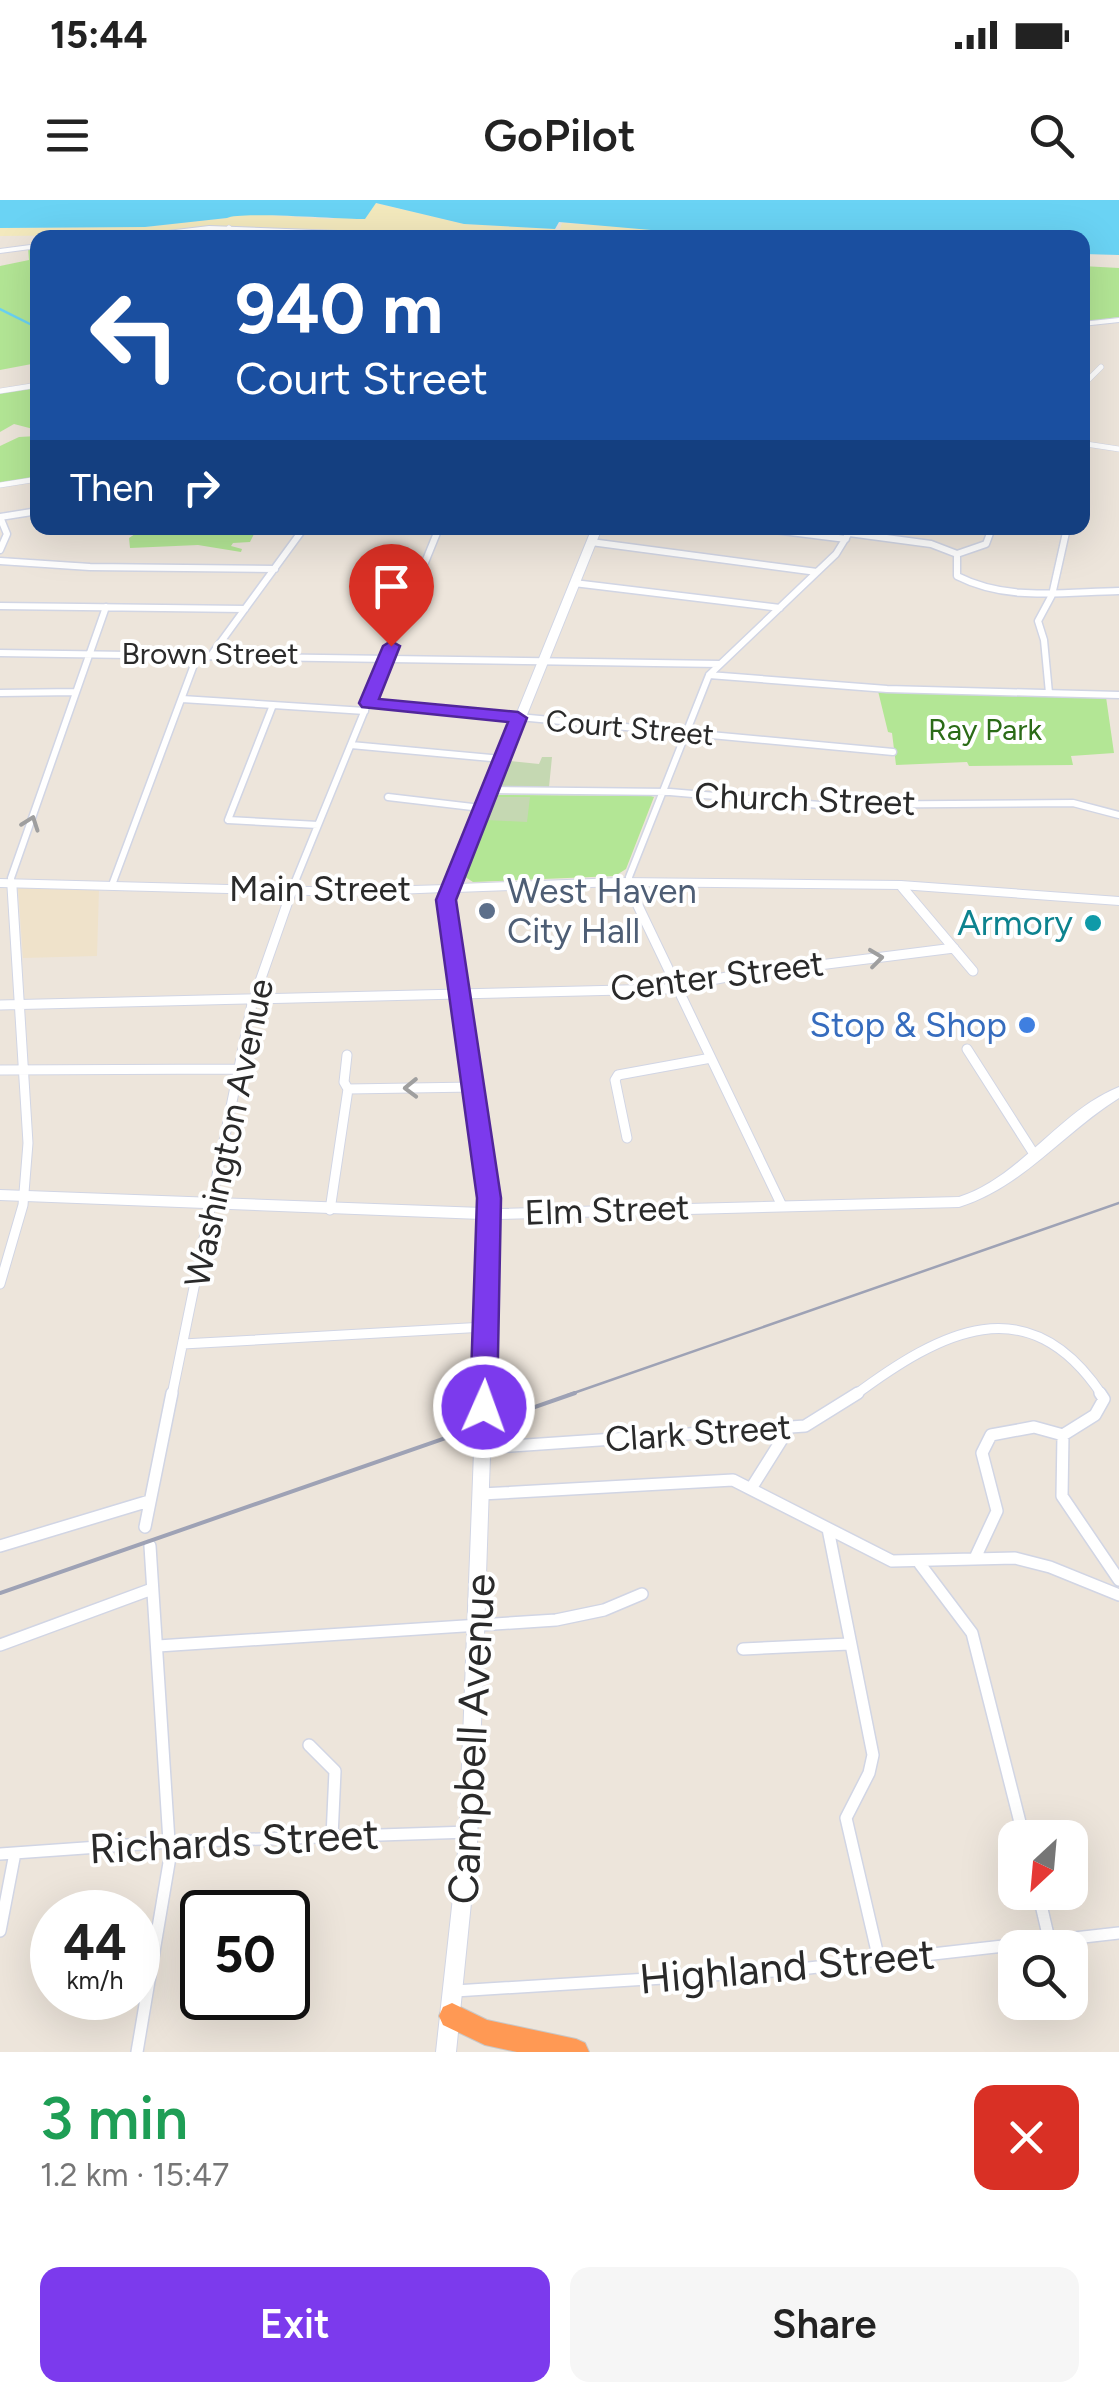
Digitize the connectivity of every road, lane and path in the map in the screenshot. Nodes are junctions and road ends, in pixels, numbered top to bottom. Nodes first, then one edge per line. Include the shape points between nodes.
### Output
1 (229, 228) joint
2 (206, 230) edge
3 (257, 230) edge
4 (30, 247) edge
5 (0, 251) edge
6 (1119, 322) edge
7 (1090, 326) edge
8 (1101, 367) dead end
9 (1090, 378) edge
10 (30, 386) edge
11 (0, 391) edge
12 (1090, 444) edge
13 (1119, 448) edge
14 (30, 479) edge
15 (0, 485) edge
16 (30, 512) edge
17 (0, 517) edge
18 (299, 535) edge
19 (436, 535) edge
20 (594, 535) edge
21 (847, 535) edge
22 (864, 535) edge
23 (989, 535) edge
24 (1065, 535) edge
25 (591, 542) junction
26 (0, 550) edge
27 (958, 554) junction
28 (0, 561) edge
29 (274, 568) junction
30 (817, 572) junction
31 (574, 584) junction
32 (1119, 591) edge
33 (1053, 592) junction
34 (0, 606) edge
35 (106, 607) junction
36 (780, 608) junction
37 (245, 609) junction
38 (0, 653) edge
39 (90, 654) junction
40 (198, 654) junction
41 (212, 654) junction
42 (387, 656) junction
43 (542, 660) junction
44 (720, 664) junction
45 (710, 675) junction
46 (76, 692) junction
47 (0, 693) edge
48 (1049, 693) junction
49 (1119, 695) edge
50 (182, 699) junction
51 (273, 704) junction
52 (367, 707) junction
53 (518, 718) junction
54 (686, 733) junction
55 (351, 745) junction
56 (893, 752) dead end
57 (502, 758) junction
58 (488, 790) junction
59 (662, 793) junction
60 (388, 797) dead end
61 (481, 808) junction
62 (1119, 814) edge
63 (318, 825) junction
64 (628, 882) junction
65 (6, 883) edge
66 (112, 885) junction
67 (900, 885) junction
68 (449, 889) junction
69 (292, 890) junction
70 (1119, 901) edge
71 (954, 948) junction
72 (973, 971) dead end
73 (676, 986) junction
74 (460, 994) junction
75 (254, 999) junction
76 (0, 1005) edge
77 (22, 1005) junction
78 (967, 1049) dead end
79 (346, 1056) dead end
80 (711, 1058) junction
81 (239, 1069) junction
82 (0, 1070) edge
83 (23, 1070) junction
84 (474, 1087) junction
85 (348, 1089) junction
86 (1119, 1092) edge
87 (627, 1138) dead end
88 (1034, 1154) junction
89 (0, 1195) edge
90 (25, 1196) junction
91 (212, 1204) junction
92 (782, 1206) junction
93 (330, 1210) junction
94 (490, 1214) junction
95 (0, 1284) edge
96 (486, 1327) junction
97 (184, 1344) junction
98 (484, 1407) dead end
99 (483, 1426) dead end
100 (789, 1428) junction
101 (1063, 1435) junction
102 (482, 1448) junction
103 (752, 1487) junction
104 (481, 1494) junction
105 (1062, 1496) joint
106 (149, 1500) junction
107 (144, 1527) dead end
108 (828, 1529) junction
109 (0, 1546) edge
110 (150, 1546) dead end
111 (976, 1556) junction
112 (920, 1564) junction
113 (1119, 1580) edge
114 (152, 1588) junction
115 (642, 1594) dead end
116 (1119, 1596) edge
117 (476, 1624) junction
118 (848, 1644) junction
119 (0, 1645) edge
120 (158, 1646) junction
121 (743, 1649) dead end
122 (309, 1745) dead end
123 (1019, 1820) edge
124 (469, 1832) junction
125 (332, 1837) junction
126 (168, 1842) junction
127 (15, 1853) junction
128 (0, 1854) edge
129 (0, 1932) edge
130 (1119, 1933) edge
131 (1088, 1936) edge
132 (998, 1945) edge
133 (879, 1960) junction
134 (453, 2004) junction
135 (136, 2052) edge
136 (446, 2052) edge
137 (576, 2052) edge

1 - 2 main road
1 - 3 main road
4 - 5 main road
6 - 7 main road
8 - 9 street
10 - 11 street
12 - 13 street
14 - 15 street
16 - 17 street
17 - 26 street via 6,534
18 - 29 street
19 - 42 street, Washington Avenue
20 - 25 main road
21 - 30 street
22 - 27 street
23 - 27 street via 986,544
24 - 33 street
25 - 30 street
25 - 31 main road
27 - 33 street via 956,573 971,583
28 - 29 street
29 - 37 street
30 - 36 street
31 - 36 street
31 - 43 main road
32 - 33 street
33 - 48 street via 1038,620
34 - 35 street
35 - 37 street
35 - 39 street
36 - 44 street
37 - 41 street
38 - 39 street, Brown Street
39 - 40 street, Brown Street
39 - 46 street
40 - 41 street, Brown Street
40 - 50 street
41 - 42 street, Brown Street
42 - 43 street, Brown Street
42 - 52 street, Washington Avenue
43 - 44 street, Brown Street
43 - 53 main road
44 - 45 street
45 - 48 street
45 - 54 street
46 - 47 street
65 -> 46 street
48 - 49 street
50 - 51 street, Court Street
50 - 66 street
51 - 52 street, Court Street
51 - 63 street via 228,820
52 - 53 street, Court Street
52 - 55 street, Washington Avenue
53 - 54 street, Court Street
53 - 57 main road
54 - 56 street, Court Street
54 - 59 street
55 - 57 street
55 - 63 street, Washington Avenue
57 - 58 main road
58 - 59 street, Church Street
58 - 61 main road
59 - 62 street, Church Street via 820,805 1086,804
59 - 64 street
60 - 61 street
61 - 68 main road
63 - 69 street, Washington Avenue
64 - 67 main road, Main Street
64 - 68 main road, Main Street
64 - 73 street
65 - 66 main road, Main Street
65 - 77 street
66 - 69 main road, Main Street
67 - 70 main road, Main Street
67 - 71 street
68 - 69 main road, Main Street
68 - 74 main road
69 - 75 street, Washington Avenue
71 - 72 street
73 -> 71 street, Center Street
73 - 74 street, Center Street
73 - 80 street
74 - 75 street, Center Street
74 - 84 main road
75 - 77 street, Center Street
75 - 81 street, Washington Avenue
76 - 77 street, Center Street
77 - 83 street
78 - 88 street
79 - 85 street
80 - 87 street via 618,1075
80 - 92 street
81 - 83 street
81 - 91 street, Washington Avenue
82 - 83 street
83 - 90 street
84 -> 85 street
84 - 94 main road
85 - 93 street
86 - 88 main road, Elm Street
88 - 92 main road, Elm Street via 967,1201
89 - 90 main road, Elm Street
90 - 91 main road, Elm Street
90 - 95 street
91 - 93 main road, Elm Street
91 - 97 street, Washington Avenue
92 - 94 main road, Elm Street
93 - 94 main road, Elm Street
94 - 96 main road
96 - 97 street
96 - 98 main road
97 - 106 street, Washington Avenue
99 - 102 main road, Campbell Avenue
100 - 101 street, Clark Street via 823,1418 936,1342 1014,1330 1052,1342 1104,1399 1095,1415
100 - 102 street, Clark Street
100 - 103 street
101 - 105 street
101 - 111 street via 1034,1427 990,1435 982,1453 996,1512
102 - 104 main road, Campbell Avenue
103 - 104 street via 727,1479
103 - 108 street
104 - 117 main road, Campbell Avenue
105 - 113 street
106 - 107 street, Washington Avenue
106 - 109 street
108 - 112 street via 880,1556
108 - 118 street
110 - 114 street
111 - 112 street
111 - 116 street via 1036,1562
112 - 123 street via 972,1633
114 - 119 street
114 - 120 street
115 - 117 street via 556,1620
117 - 120 street
117 - 124 main road, Campbell Avenue
118 - 121 street
118 - 133 street via 873,1762 846,1818
120 - 126 street
122 - 125 street via 336,1771
124 - 125 street, Richards Street
124 - 134 main road, Campbell Avenue
125 - 126 street, Richards Street
126 - 127 street, Richards Street
126 - 135 street
127 - 128 street, Richards Street
127 - 129 street
130 - 131 street, Highland Street
132 - 133 street, Highland Street
133 - 134 street, Highland Street
134 - 136 main road, Campbell Avenue
134 - 137 highway via 485,2032

